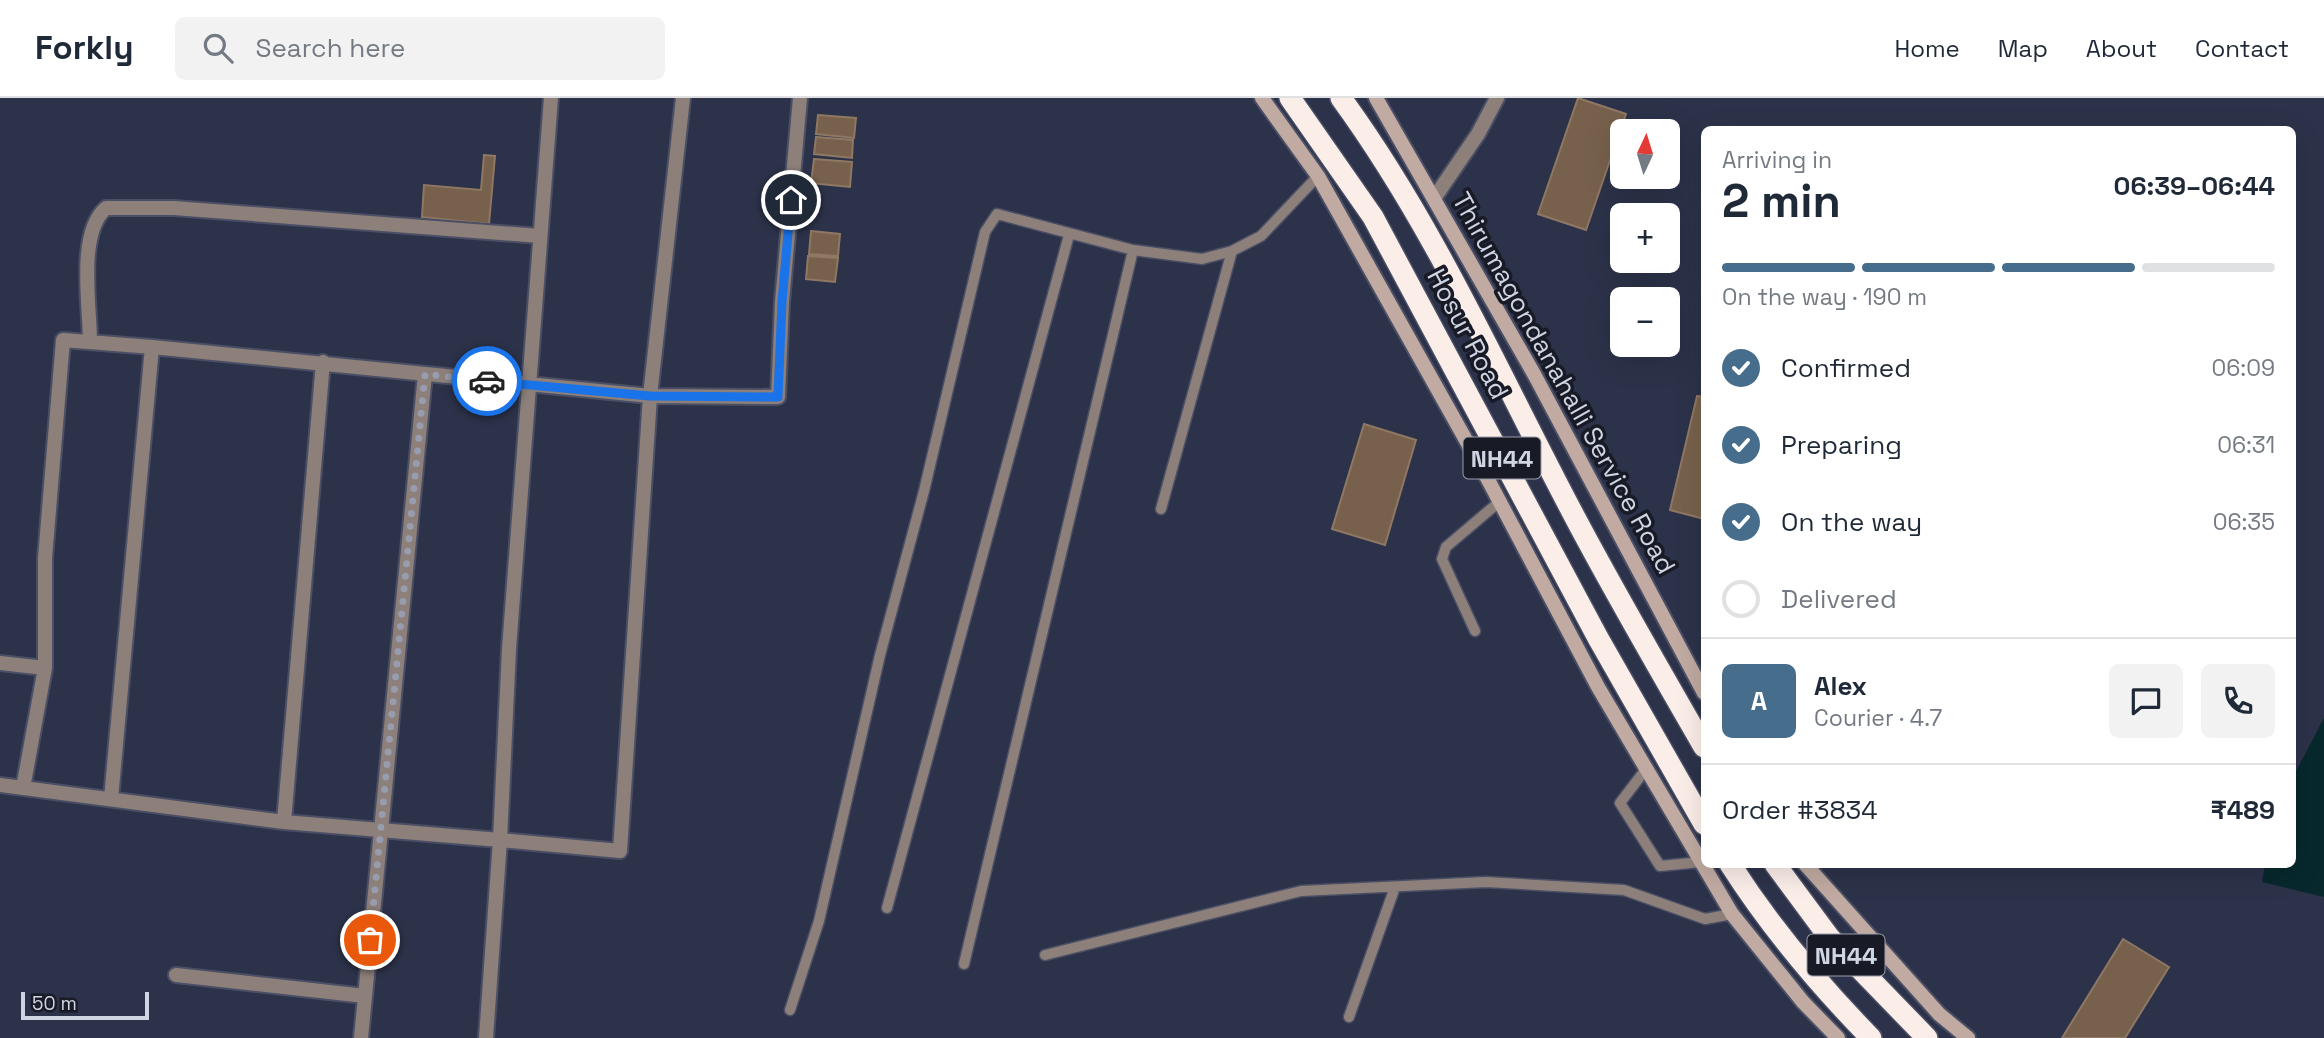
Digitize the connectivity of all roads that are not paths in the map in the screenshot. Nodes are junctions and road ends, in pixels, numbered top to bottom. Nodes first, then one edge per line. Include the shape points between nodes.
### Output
1 (551, 98) edge
2 (683, 98) edge
3 (800, 98) edge
4 (1262, 98) edge
5 (1290, 98) edge
6 (1341, 98) edge
7 (1376, 98) edge
8 (1497, 98) edge
9 (1318, 176) junction
10 (1435, 197) junction
11 (1069, 235) junction
12 (540, 236) junction
13 (1133, 250) junction
14 (1232, 251) junction
15 (90, 342) junction
16 (152, 347) junction
17 (323, 362) junction
18 (425, 374) junction
19 (529, 386) junction
20 (650, 396) junction
21 (1499, 502) junction
22 (1161, 509) dead end
23 (1475, 631) dead end
24 (0, 663) edge
25 (45, 668) junction
26 (1701, 687) edge
27 (1701, 742) edge
28 (1646, 769) junction
29 (0, 785) edge
30 (23, 788) junction
31 (111, 799) junction
32 (1701, 819) edge
33 (284, 822) junction
34 (380, 830) junction
35 (500, 840) junction
36 (1701, 862) joint
37 (1705, 868) edge
38 (1733, 868) edge
39 (1778, 868) edge
40 (1809, 868) edge
41 (1395, 887) junction
42 (887, 908) dead end
43 (1732, 914) junction
44 (1045, 956) dead end
45 (964, 964) dead end
46 (176, 975) dead end
47 (365, 996) junction
48 (790, 1010) dead end
49 (1349, 1017) dead end
50 (361, 1038) edge
51 (486, 1038) edge
52 (1838, 1038) edge
53 (1871, 1038) edge
54 (1927, 1038) edge
55 (1968, 1038) edge

1 - 12 street
2 - 20 street
3 - 20 street via 778,397
4 - 9 street
5 - 32 highway, Hosur Road / NH44 via 1373,217 1598,638
6 - 27 highway, Hosur Road / NH44 via 1392,174 1468,304 1578,523
7 - 10 street, Thirumagondanahalli Service Road
8 - 10 street
9 - 14 lane via 1261,236
9 - 21 street
10 - 26 street, Thirumagondanahalli Service Road
11 - 13 lane
11 - 42 lane
11 - 48 lane via 997,214 985,232 819,921
12 - 15 street via 174,208 106,208 96,216 89,235
12 - 19 street
13 - 14 lane via 1202,259
13 - 45 lane
14 - 22 lane
15 - 16 street
15 - 25 street via 63,340 45,558
16 - 17 street
16 - 31 street
17 - 18 street
17 - 33 street
18 - 19 street
18 - 34 street
19 - 20 street
19 - 35 street
20 - 35 street via 620,851
21 - 23 lane via 1446,547 1442,559
21 - 28 street
24 - 25 street
25 - 30 street
28 - 36 street
28 - 36 lane via 1619,803 1660,866
29 - 30 street
30 - 31 street
31 - 33 street
33 - 34 street
34 - 35 street
34 - 47 street
35 - 51 street
37 - 43 street
38 - 53 highway, NH44 via 1759,910 1822,988
39 - 54 highway, NH44 via 1829,937
40 - 55 street via 1929,1004
41 - 43 lane via 1486,882 1624,890 1705,919
41 - 44 lane via 1301,891
41 - 49 lane
43 - 52 street via 1794,992
46 - 47 street
47 - 50 street

